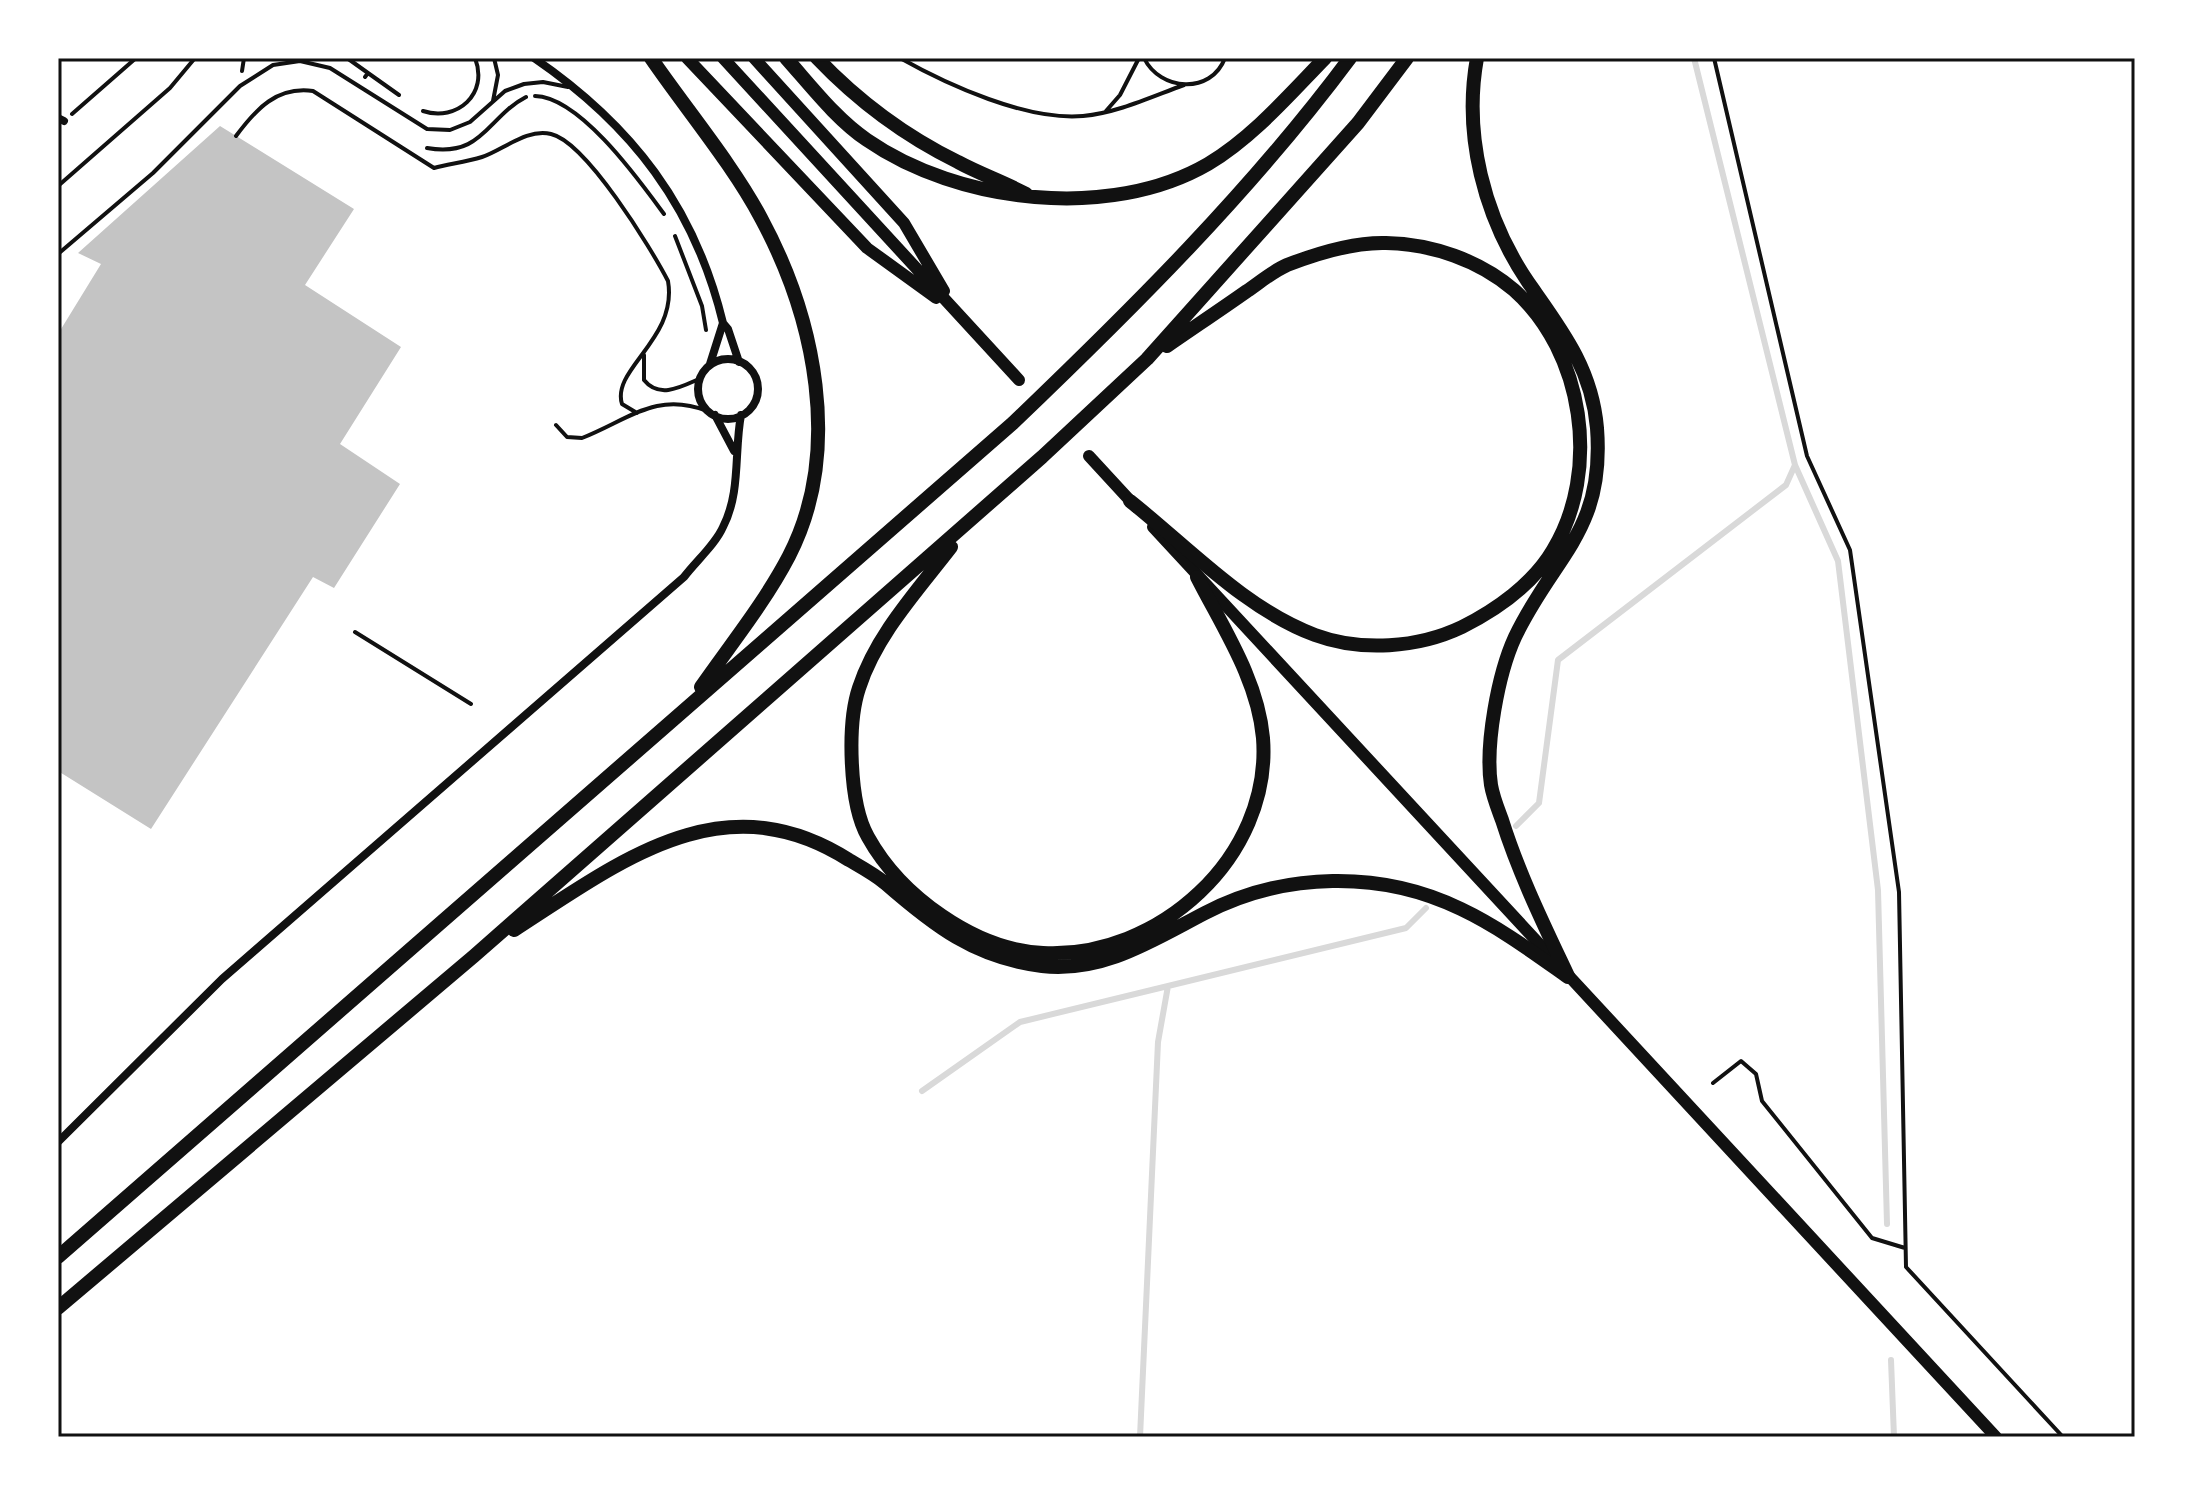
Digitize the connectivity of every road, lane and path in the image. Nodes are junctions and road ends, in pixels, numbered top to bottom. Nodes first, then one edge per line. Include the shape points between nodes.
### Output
1 (136, 58) edge
2 (195, 58) edge
3 (252, 58) edge
4 (347, 58) edge
5 (475, 58) edge
6 (494, 58) edge
7 (534, 58) edge
8 (651, 58) edge
9 (687, 58) edge
10 (723, 58) edge
11 (754, 58) edge
12 (786, 58) edge
13 (817, 58) edge
14 (900, 58) edge
15 (1142, 58) edge
16 (1225, 58) edge
17 (1325, 58) edge
18 (1350, 58) edge
19 (1407, 58) edge
20 (1477, 58) edge
21 (1714, 58) edge
22 (242, 64) dead end
23 (368, 73) junction
24 (1184, 85) junction
25 (358, 86) junction
26 (579, 88) junction
27 (403, 99) dead end
28 (492, 103) junction
29 (415, 107) dead end
30 (1104, 113) junction
31 (61, 120) edge
32 (236, 136) dead end
33 (423, 147) dead end
34 (58, 186) edge
35 (1027, 194) junction
36 (58, 254) edge
37 (958, 314) junction
38 (723, 323) junction
39 (707, 340) dead end
40 (645, 353) junction
41 (1147, 359) junction
42 (739, 362) junction
43 (709, 365) junction
44 (699, 379) junction
45 (1019, 380) dead end
46 (637, 413) junction
47 (711, 413) junction
48 (741, 415) junction
49 (556, 425) dead end
50 (734, 451) junction
51 (1089, 456) dead end
52 (1130, 501) junction
53 (970, 522) junction
54 (1197, 577) junction
55 (355, 632) dead end
56 (692, 701) junction
57 (471, 704) dead end
58 (474, 956) junction
59 (1568, 977) junction
60 (1713, 1083) dead end
61 (58, 1142) edge
62 (1905, 1248) junction
63 (58, 1257) edge
64 (58, 1308) edge
65 (1996, 1437) edge
66 (2063, 1437) edge

1 - 31 path
2 - 34 path via 170,88
3 - 22 path
4 - 23 path
5 - 29 path via 478,86 465,105 439,115
6 - 28 lane via 498,75
7 - 26 street
8 - 56 highway via 761,217 788,276 806,329 818,433 810,499 789,554
9 - 37 main road via 867,248
10 - 37 main road
11 - 37 main road via 904,223
12 - 35 highway via 846,123 893,155 967,188
13 - 35 highway via 910,135
14 - 30 lane via 957,89 1016,107 1079,117
15 - 24 lane via 1158,76
15 - 30 lane
16 - 24 lane via 1213,75
17 - 35 highway via 1265,120 1185,176 1103,197
18 - 56 highway via 1254,176 1060,378
19 - 41 highway via 1358,123
20 - 59 highway via 1471,94 1474,152 1498,226 1527,280 1573,345 1591,387 1597,427 1598,468 1591,505 1570,552 1514,638 1494,711 1491,785 1515,862
21 - 62 path via 1807,456 1850,550 1899,892
23 - 25 path
23 - 27 path
24 - 30 lane
25 - 28 lane via 427,129 450,130
25 - 36 lane via 330,68 300,61 273,65 240,86 153,173
26 - 28 lane via 524,84
26 - 38 street via 634,144 674,197 711,274
32 - 40 lane via 253,113 295,89 313,91 434,168 482,157 527,135 551,134 574,148 602,180 668,281 668,313
33 - 39 path via 455,150 475,141 492,129 508,106 529,96 543,96 573,112 631,168 670,223 702,306
37 - 45 main road
38 - 42 street
38 - 43 street
40 - 44 lane via 642,373 649,386 666,391
40 - 46 lane via 620,392 624,406
41 - 52 highway via 1283,267 1340,248 1385,242 1436,249 1480,266 1515,290 1541,321 1575,391 1579,473 1573,508 1553,552 1521,587 1487,615 1444,636 1398,645 1355,644 1316,635 1262,608
41 - 53 highway
42 - 43 street via 725,359
42 - 48 street via 752,372 757,391
43 - 44 street
44 - 47 street via 699,396
46 - 47 lane via 674,402
46 - 49 lane via 582,438 567,437
47 - 48 street
47 - 50 street
48 - 50 street
50 - 61 street via 736,487 723,528 684,577 222,979
51 - 52 main road
52 - 54 main road
53 - 54 highway via 888,631 859,687 851,729 854,778 866,834 884,863 922,900 958,926 1041,953 1101,947 1166,920 1202,893 1230,858 1250,817 1262,774 1263,737 1254,696
53 - 58 highway
54 - 59 main road
55 - 57 path
56 - 63 highway
58 - 59 highway via 623,859 677,835 734,826 777,829 824,844 882,880 943,932 1008,959 1044,966 1095,963 1145,948 1255,892 1305,881 1360,880 1460,908
58 - 64 highway
59 - 65 main road
60 - 62 path via 1741,1061 1756,1074 1762,1101 1872,1238
62 - 66 path via 1906,1267

